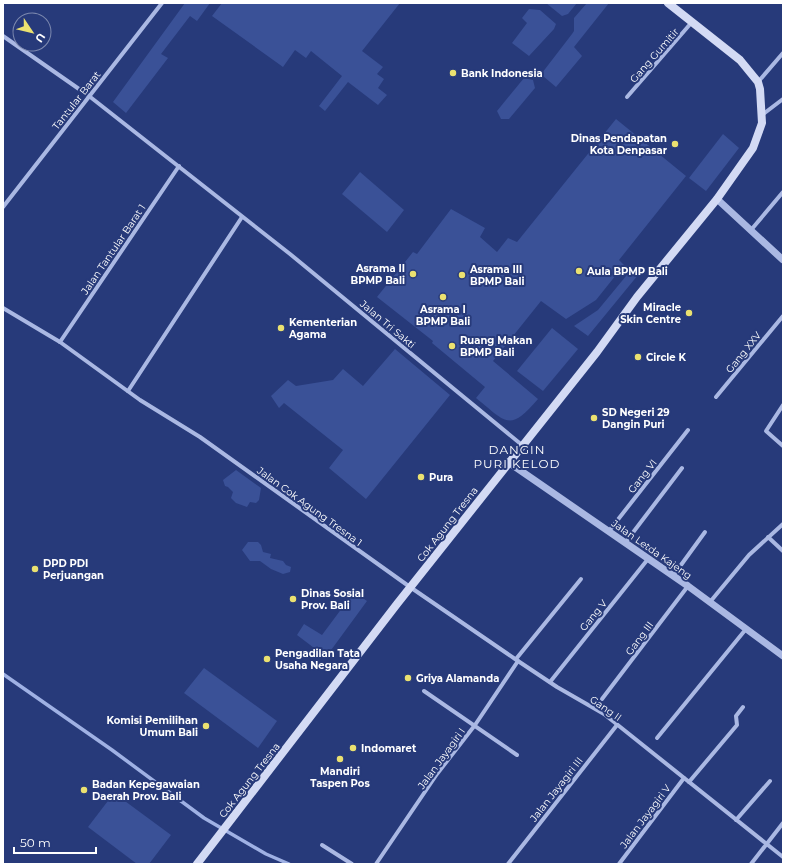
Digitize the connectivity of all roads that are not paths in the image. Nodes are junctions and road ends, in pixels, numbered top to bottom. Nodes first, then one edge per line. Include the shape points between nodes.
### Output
1 (162, 3) edge
2 (668, 3) edge
3 (692, 22) junction
4 (3, 36) edge
5 (783, 53) edge
6 (758, 82) junction
7 (89, 96) junction
8 (627, 97) dead end
9 (783, 99) edge
10 (762, 115) junction
11 (179, 166) junction
12 (783, 192) edge
13 (717, 199) junction
14 (3, 207) edge
15 (242, 217) junction
16 (751, 230) junction
17 (782, 258) edge
18 (3, 308) edge
19 (783, 316) edge
20 (60, 342) junction
21 (128, 391) junction
22 (716, 397) dead end
23 (783, 404) edge
24 (688, 430) dead end
25 (522, 445) junction
26 (783, 446) edge
27 (508, 462) junction
28 (682, 468) dead end
29 (783, 524) edge
30 (609, 531) junction
31 (705, 532) dead end
32 (768, 537) junction
33 (625, 543) junction
34 (783, 551) edge
35 (648, 559) junction
36 (673, 576) junction
37 (581, 579) dead end
38 (688, 586) junction
39 (410, 587) junction
40 (710, 602) junction
41 (746, 629) junction
42 (783, 656) edge
43 (517, 660) junction
44 (550, 682) junction
45 (424, 691) dead end
46 (602, 699) dead end
47 (743, 707) dead end
48 (475, 725) junction
49 (617, 725) junction
50 (657, 738) dead end
51 (516, 754) dead end
52 (684, 778) junction
53 (770, 781) dead end
54 (689, 782) junction
55 (736, 820) junction
56 (783, 823) edge
57 (322, 845) dead end
58 (767, 845) junction
59 (783, 857) edge
60 (197, 864) edge
61 (352, 864) edge
62 (376, 864) edge
63 (508, 864) edge
64 (619, 864) edge
65 (751, 864) edge

1 - 7 street, Tantular Barat
2 - 3 main road
3 - 6 main road via 740,60
3 - 8 street, Gang Gumitir
4 - 7 street
5 - 6 street
6 - 10 main road, Cok Agung Tresna
7 - 11 street
7 - 14 street, Tantular Barat
9 - 10 street
10 - 13 main road, Cok Agung Tresna via 759,134 753,148
11 - 15 street
11 - 20 street, Jalan Tantular Barat 1
12 - 16 street
13 - 16 street
13 - 25 main road, Cok Agung Tresna
15 - 21 street
15 - 25 street, Jalan Tri Sakti via 323,280
16 - 17 street
18 - 20 street, Jalan Cok Agung Tresna 1
19 - 22 street, Gang XXV
20 - 21 street, Jalan Cok Agung Tresna 1
21 - 39 street, Jalan Cok Agung Tresna 1 via 200,437
23 - 26 street via 766,431
24 - 30 street, Gang VI
25 - 27 main road, Cok Agung Tresna
27 - 30 street, Jalan Letda Kajeng
27 - 39 main road, Cok Agung Tresna
28 - 33 street
29 - 32 street
30 - 33 street, Jalan Letda Kajeng
31 - 36 street
32 - 34 street
32 - 40 street
33 - 35 street, Jalan Letda Kajeng
35 - 36 street, Jalan Letda Kajeng
35 - 44 street, Gang V
36 - 38 street, Jalan Letda Kajeng
37 - 43 street, Jalan Jayagiri I
38 - 40 street, Jalan Letda Kajeng
38 - 46 street, Gang III
39 - 43 street, Gang II
39 - 60 main road, Cok Agung Tresna
40 - 41 street, Jalan Letda Kajeng
41 - 42 street, Jalan Letda Kajeng
41 - 50 street
43 - 44 street, Gang II
43 - 48 street, Jalan Jayagiri I
44 - 49 street, Gang II via 604,714
45 - 48 street
47 - 54 street via 736,716 737,725
48 - 51 street
48 - 62 street, Jalan Jayagiri I via 437,774
49 - 52 street, Gang II
49 - 63 street, Jalan Jayagiri III
52 - 54 street, Gang II
52 - 64 street, Jalan Jayagiri V
53 - 55 street
54 - 55 street, Gang II
55 - 58 street, Gang II
56 - 58 street
57 - 61 street
58 - 59 street, Gang II
58 - 65 street

